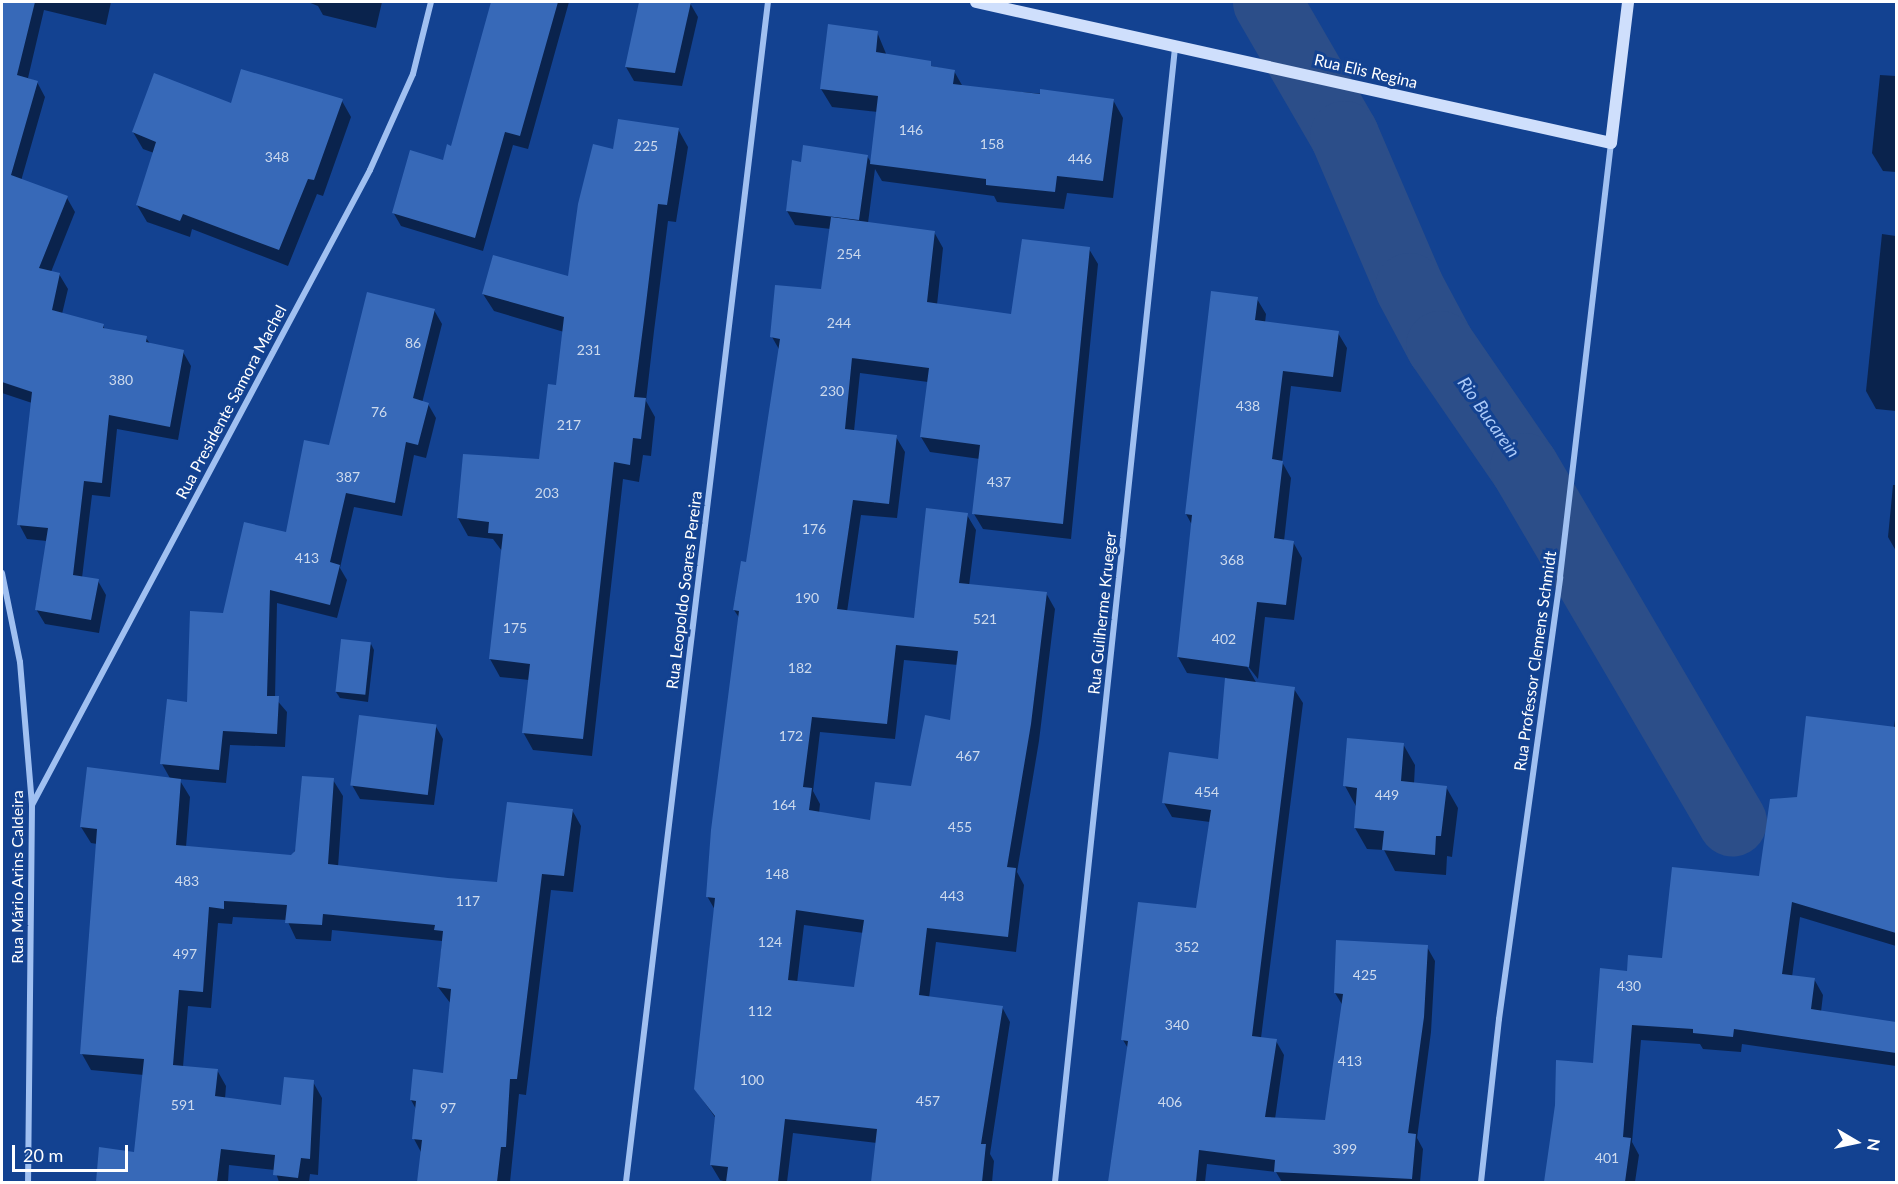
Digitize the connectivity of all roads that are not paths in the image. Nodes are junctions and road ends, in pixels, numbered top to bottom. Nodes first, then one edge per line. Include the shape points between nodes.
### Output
1 (431, 2) edge
2 (768, 2) edge
3 (976, 2) edge
4 (1628, 2) edge
5 (1175, 47) junction
6 (1611, 142) junction
7 (2, 573) edge
8 (32, 805) junction
9 (28, 1182) edge
10 (626, 1182) edge
11 (1055, 1182) edge
12 (1481, 1182) edge

1 - 8 street, Rua Presidente Samora Machel via 413,74 370,170
2 - 10 street, Rua Leopoldo Soares Pereira
3 - 5 street, Rua Elis Regina
4 - 6 street
5 - 6 street, Rua Elis Regina
5 - 11 street, Rua Guilherme Krueger
6 - 12 street, Rua Professor Clemens Schmidt via 1571,489 1499,1019
7 - 8 street, Rua Mário Arins Caldeira via 20,662
8 - 9 street, Rua Mário Arins Caldeira

